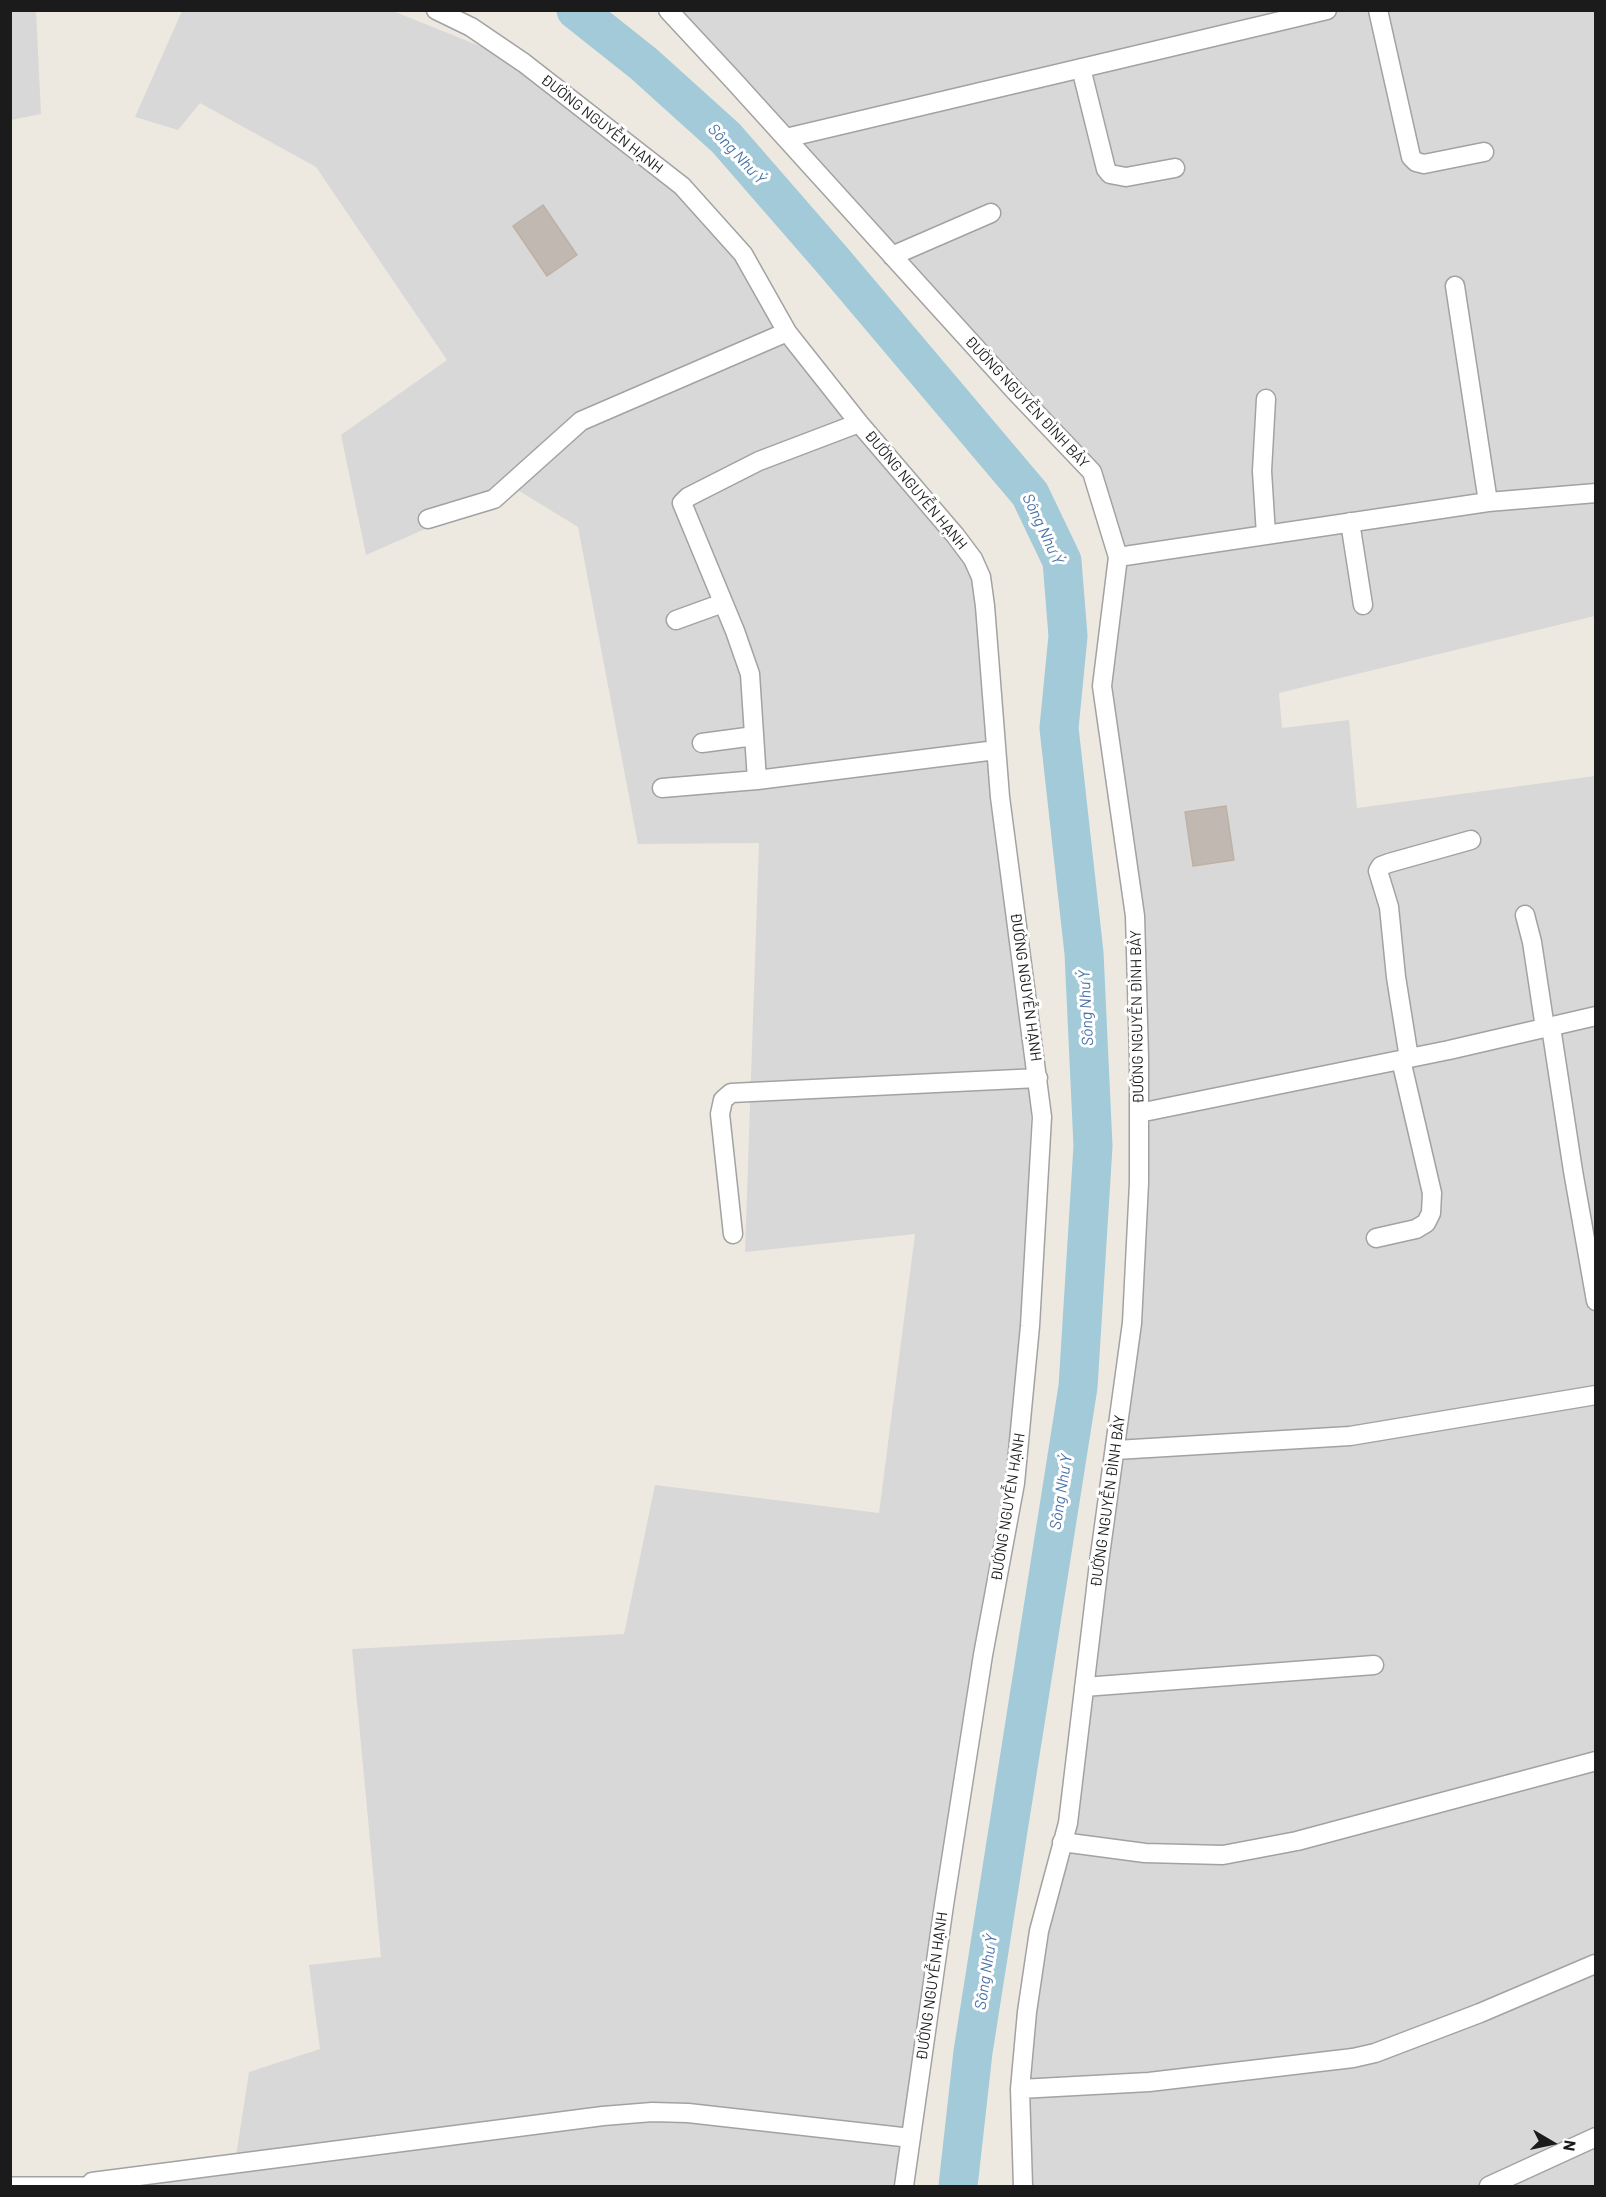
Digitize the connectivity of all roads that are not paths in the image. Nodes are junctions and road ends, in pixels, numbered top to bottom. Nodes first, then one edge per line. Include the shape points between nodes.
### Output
1 (436, 10) edge
2 (668, 10) edge
3 (1327, 10) edge
4 (1378, 10) edge
5 (1081, 68) junction
6 (786, 138) junction
7 (1484, 152) dead end
8 (1175, 168) dead end
9 (991, 213) dead end
10 (892, 256) junction
11 (1455, 286) dead end
12 (787, 332) junction
13 (1266, 399) dead end
14 (859, 423) junction
15 (1596, 493) edge
16 (1488, 502) junction
17 (428, 519) dead end
18 (1350, 522) junction
19 (1266, 535) junction
20 (1118, 557) junction
21 (723, 603) junction
22 (1363, 605) dead end
23 (676, 620) dead end
24 (754, 736) junction
25 (702, 743) dead end
26 (996, 750) junction
27 (757, 780) junction
28 (662, 788) dead end
29 (1471, 840) dead end
30 (1525, 915) dead end
31 (1596, 1016) edge
32 (1548, 1027) junction
33 (1405, 1059) junction
34 (1038, 1078) junction
35 (1139, 1113) junction
36 (733, 1234) dead end
37 (1376, 1238) dead end
38 (1596, 1301) edge
39 (1596, 1395) edge
40 (1116, 1450) junction
41 (1374, 1665) dead end
42 (1084, 1687) junction
43 (1596, 1761) edge
44 (1062, 1842) junction
45 (1595, 1964) edge
46 (1020, 2089) junction
47 (1596, 2137) edge
48 (911, 2138) junction
49 (10, 2182) edge
50 (92, 2184) edge
51 (904, 2187) edge
52 (1023, 2187) edge
53 (1489, 2187) edge

1 - 12 street, ĐƯỜNG NGUYỄN HẠNH via 471,27 524,63 682,186 743,254
2 - 6 street, ĐƯỜNG NGUYỄN ĐÌNH BẢY
3 - 5 street
4 - 7 street via 1411,157 1424,164
5 - 6 street
5 - 8 street via 1108,172 1114,177 1126,177
6 - 10 street, ĐƯỜNG NGUYỄN ĐÌNH BẢY
9 - 10 street
10 - 20 street, ĐƯỜNG NGUYỄN ĐÌNH BẢY via 1092,472
11 - 16 street
12 - 14 street, ĐƯỜNG NGUYỄN HẠNH
12 - 17 street via 581,421 494,499
13 - 19 street via 1262,471
14 - 21 street via 759,461 682,503
14 - 26 street, ĐƯỜNG NGUYỄN HẠNH via 955,535 981,577
15 - 16 street
16 - 18 street
18 - 19 street
18 - 22 street
19 - 20 street
20 - 35 street, ĐƯỜNG NGUYỄN ĐÌNH BẢY via 1102,686 1135,916
21 - 23 street
21 - 24 street via 750,674
24 - 25 street
24 - 27 street
26 - 27 street
26 - 34 street, ĐƯỜNG NGUYỄN HẠNH
27 - 28 street
29 - 33 street via 1389,862 1378,871 1389,907
30 - 32 street
31 - 32 street
32 - 33 street
32 - 38 street
33 - 35 street
33 - 37 street via 1432,1193 1431,1214 1416,1229
34 - 36 street via 731,1093 723,1100 720,1114
34 - 48 street, ĐƯỜNG NGUYỄN HẠNH via 1042,1118 1030,1326 1015,1483 983,1655
35 - 40 street, ĐƯỜNG NGUYỄN ĐÌNH BẢY via 1132,1323
39 - 40 street via 1350,1436
40 - 42 street, ĐƯỜNG NGUYỄN ĐÌNH BẢY
41 - 42 street
42 - 44 street, ĐƯỜNG NGUYỄN ĐÌNH BẢY via 1068,1822
43 - 44 street via 1297,1841 1223,1855 1145,1853
44 - 46 street, ĐƯỜNG NGUYỄN ĐÌNH BẢY via 1039,1931
45 - 46 street via 1480,2013 1353,2058 1149,2082
46 - 52 street, ĐƯỜNG NGUYỄN ĐÌNH BẢY
47 - 53 street
48 - 50 street via 652,2112
48 - 51 street, ĐƯỜNG NGUYỄN HẠNH
49 - 50 lane

